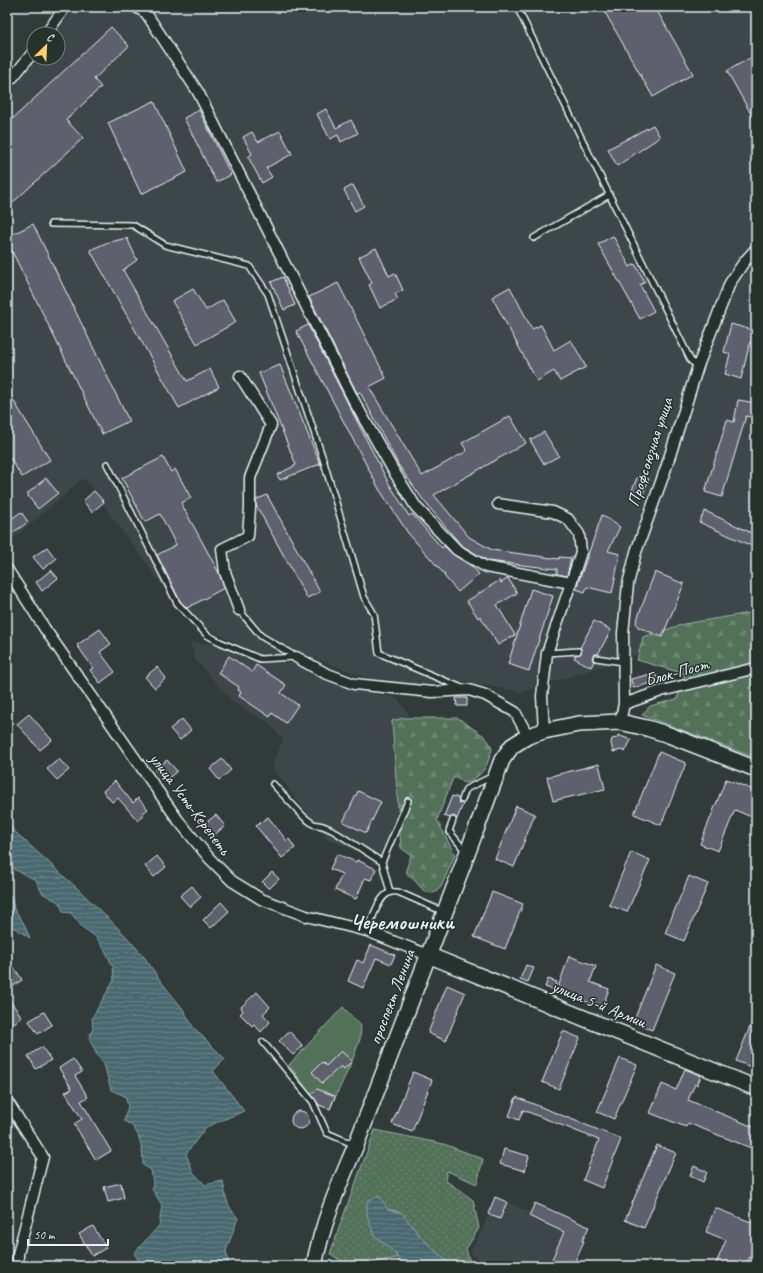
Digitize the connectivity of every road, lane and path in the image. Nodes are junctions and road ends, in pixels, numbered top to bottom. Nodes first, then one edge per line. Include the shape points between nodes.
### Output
1 (65, 7) edge
2 (136, 7) edge
3 (517, 7) edge
4 (52, 26) edge
5 (26, 61) edge
6 (7, 81) edge
7 (609, 195) junction
8 (51, 224) dead end
9 (534, 238) dead end
10 (756, 249) edge
11 (698, 366) junction
12 (240, 376) dead end
13 (107, 464) dead end
14 (498, 504) dead end
15 (7, 569) edge
16 (571, 583) junction
17 (239, 610) joint
18 (578, 651) dead end
19 (547, 653) junction
20 (296, 657) junction
21 (596, 658) dead end
22 (623, 662) junction
23 (756, 668) edge
24 (469, 690) junction
25 (624, 704) junction
26 (620, 722) junction
27 (544, 731) junction
28 (528, 736) junction
29 (756, 769) edge
30 (496, 775) junction
31 (274, 784) dead end
32 (462, 800) dead end
33 (408, 801) dead end
34 (453, 820) dead end
35 (467, 854) junction
36 (382, 862) junction
37 (390, 892) junction
38 (445, 912) junction
39 (367, 931) junction
40 (428, 955) junction
41 (263, 1042) dead end
42 (756, 1088) edge
43 (7, 1101) edge
44 (356, 1145) junction
45 (18, 1266) edge
46 (314, 1266) edge

1 - 4 street
2 - 16 street via 146,13 198,92 355,403 416,507 457,550 486,567
3 - 7 lane
5 - 6 street
7 - 9 lane
7 - 11 lane via 691,361
8 - 24 lane via 133,225 165,244 249,266 268,294 323,458 364,597 374,614 379,653
10 - 11 street, Профсоюзная улица via 730,283
11 - 22 street, Профсоюзная улица via 636,552 628,584
12 - 17 street via 270,426 250,478 248,536 222,549 225,572
13 - 20 lane via 177,602 207,635 260,659
14 - 16 street via 553,512 568,519 579,534 581,552
15 - 39 street, улица Усть-Керепеть via 45,629 178,820 226,876 261,899 306,916
16 - 19 street
17 - 20 lane via 261,636
18 - 19 lane
19 - 27 street via 542,696
20 - 24 street via 325,673 354,684 432,692
21 - 22 lane
22 - 25 street, Профсоюзная улица
23 - 25 street, Блок-Пост via 661,691
24 - 28 street via 484,695 514,712
25 - 26 street
26 - 27 main road via 579,724
26 - 29 main road via 669,735
27 - 28 main road
28 - 30 main road, проспект Ленина via 512,746
30 - 32 lane via 466,789
30 - 35 main road, проспект Ленина
31 - 36 lane via 313,824 332,830
33 - 36 lane
34 - 35 lane via 449,831
35 - 38 main road, проспект Ленина
36 - 37 lane
37 - 38 lane via 398,892
37 - 39 lane via 384,895
38 - 40 main road, проспект Ленина
39 - 40 street, улица Усть-Керепеть
40 - 42 main road, улица 5-й Армии
40 - 44 main road, проспект Ленина
41 - 44 lane via 313,1102 327,1133
43 - 45 street via 43,1157 18,1254
44 - 46 main road, проспект Ленина via 326,1222

